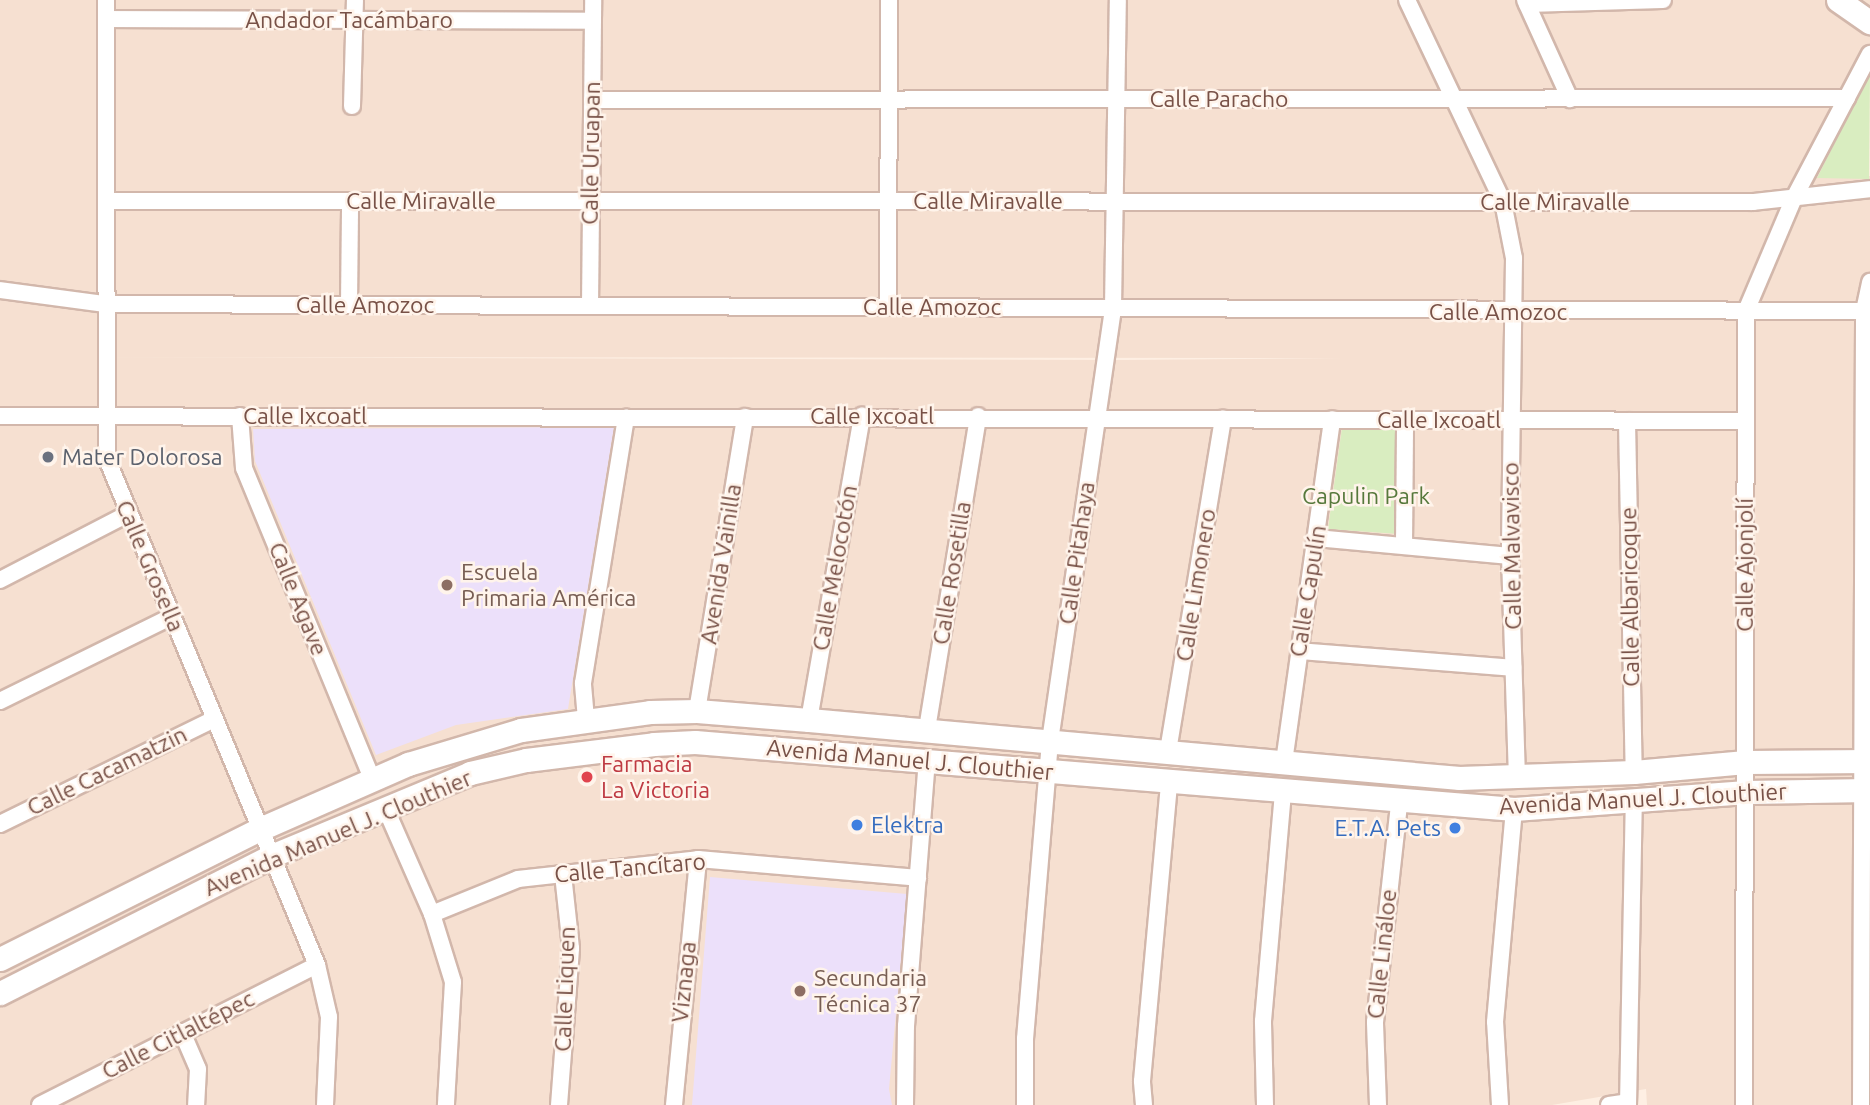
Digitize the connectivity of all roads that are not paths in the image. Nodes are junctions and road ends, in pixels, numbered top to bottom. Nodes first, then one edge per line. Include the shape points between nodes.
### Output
1 (106, 0) edge
2 (355, 0) edge
3 (593, 0) edge
4 (889, 0) edge
5 (1118, 0) edge
6 (1407, 0) edge
7 (1663, 0) edge
8 (1838, 0) edge
9 (1526, 2) edge
10 (1865, 12) edge
11 (106, 19) junction
12 (354, 20) junction
13 (593, 21) junction
14 (1870, 54) edge
15 (1847, 98) junction
16 (889, 99) junction
17 (1118, 99) junction
18 (1453, 99) junction
19 (1570, 99) junction
20 (592, 100) junction
21 (352, 106) dead end
22 (1870, 189) edge
23 (1794, 198) junction
24 (106, 201) junction
25 (349, 201) junction
26 (591, 201) junction
27 (888, 201) junction
28 (1116, 201) junction
29 (1503, 202) junction
30 (1870, 282) edge
31 (0, 289) edge
32 (105, 304) junction
33 (349, 305) junction
34 (590, 306) junction
35 (888, 307) junction
36 (1114, 307) junction
37 (1746, 310) junction
38 (1864, 312) junction
39 (1513, 313) junction
40 (104, 414) junction
41 (0, 416) edge
42 (240, 416) junction
43 (862, 416) junction
44 (978, 416) junction
45 (1096, 416) junction
46 (626, 417) junction
47 (745, 417) junction
48 (1223, 419) junction
49 (1332, 419) junction
50 (1405, 420) junction
51 (1511, 420) junction
52 (1627, 421) junction
53 (1744, 421) junction
54 (1868, 459) edge
55 (128, 514) junction
56 (1317, 538) junction
57 (1404, 544) junction
58 (1510, 556) junction
59 (0, 580) edge
60 (171, 617) junction
61 (1867, 643) edge
62 (1298, 651) junction
63 (1513, 668) junction
64 (0, 701) edge
65 (697, 711) junction
66 (214, 719) junction
67 (586, 719) junction
68 (809, 720) junction
69 (927, 730) junction
70 (1050, 741) junction
71 (1168, 751) junction
72 (927, 761) junction
73 (1866, 761) edge
74 (1283, 762) junction
75 (1746, 762) junction
76 (1047, 771) junction
77 (1634, 772) junction
78 (372, 778) junction
79 (1517, 779) junction
80 (1169, 782) junction
81 (1866, 790) edge
82 (1746, 792) junction
83 (1283, 793) junction
84 (1399, 803) junction
85 (1634, 803) junction
86 (385, 807) junction
87 (1514, 809) junction
88 (0, 824) edge
89 (260, 829) junction
90 (271, 856) junction
91 (698, 859) junction
92 (563, 874) junction
93 (918, 878) junction
94 (432, 914) junction
95 (0, 959) edge
96 (317, 965) junction
97 (0, 993) edge
98 (1866, 1009) edge
99 (182, 1032) junction
100 (68, 1099) edge
101 (1628, 1103) edge
102 (40, 1105) edge
103 (197, 1105) edge
104 (325, 1105) edge
105 (446, 1105) edge
106 (559, 1105) edge
107 (674, 1105) edge
108 (905, 1105) edge
109 (1025, 1105) edge
110 (1144, 1105) edge
111 (1265, 1105) edge
112 (1378, 1105) edge
113 (1500, 1105) edge
114 (1609, 1105) edge
115 (1744, 1105) edge
116 (1861, 1105) edge

1 - 11 street, Calle Grosella
2 - 12 street
3 - 13 street, Calle Uruapan
4 - 16 street
5 - 17 street, Calle Pitahaya
6 - 18 street, Calle Malvavisco
7 - 9 street
8 - 10 main road
9 - 19 street
11 - 12 street, Andador Tacámbaro
11 - 24 street, Calle Grosella
12 - 13 street, Andador Tacámbaro
12 - 21 street
13 - 20 street, Calle Uruapan
14 - 15 street, Calle Ajonjolí
15 - 19 street, Calle Paracho
15 - 23 street, Calle Ajonjolí
16 - 17 street, Calle Paracho
16 - 20 street, Calle Paracho
16 - 27 street
17 - 18 street, Calle Paracho
17 - 28 street, Calle Pitahaya
18 - 19 street, Calle Paracho
18 - 29 street, Calle Malvavisco
20 - 26 street, Calle Uruapan
22 - 23 street, Calle Miravalle
23 - 29 street, Calle Miravalle
23 - 37 street, Calle Ajonjolí
24 - 25 street, Calle Miravalle
24 - 32 street, Calle Grosella
25 - 26 street, Calle Miravalle
25 - 33 street
26 - 27 street, Calle Miravalle
26 - 34 street, Calle Uruapan
27 - 28 street, Calle Miravalle
27 - 35 street
28 - 29 street, Calle Miravalle
28 - 36 street, Calle Pitahaya
29 - 39 street, Calle Malvavisco via 1514,258
30 - 38 street
31 - 32 street, Calle Amozoc
32 - 33 street, Calle Amozoc
32 - 40 street, Calle Grosella
33 - 34 street, Calle Amozoc
34 - 35 street, Calle Amozoc
35 - 36 street, Calle Amozoc
36 - 39 street, Calle Amozoc
36 - 45 street, Calle Pitahaya
37 - 38 street, Calle Amozoc
37 - 39 street, Calle Amozoc
37 - 53 street, Calle Ajonjolí
38 - 54 street
39 - 51 street, Calle Malvavisco
40 - 41 street, Calle Ixcoatl
40 - 42 street, Calle Ixcoatl
40 - 55 street, Calle Grosella via 107,459
42 - 46 street, Calle Ixcoatl
42 - 78 street, Calle Agave via 244,468
43 - 44 street, Calle Ixcoatl
43 - 47 street, Calle Ixcoatl
43 - 68 street, Calle Melocotón
44 - 45 street, Calle Ixcoatl
44 - 69 street, Calle Rosetilla
45 - 48 street, Calle Ixcoatl
45 - 70 street, Calle Pitahaya
46 - 47 street, Calle Ixcoatl
46 - 67 street via 583,683
47 - 65 street, Avenida Vainilla
48 - 49 street, Calle Ixcoatl
48 - 71 street, Calle Limonero
49 - 50 street, Calle Ixcoatl
49 - 56 street, Calle Capulín
50 - 51 street, Calle Ixcoatl
50 - 57 street
51 - 52 street, Calle Ixcoatl
51 - 58 street, Calle Malvavisco
52 - 53 street, Calle Ixcoatl
52 - 77 street, Calle Albaricoque
53 - 75 street, Calle Ajonjolí
54 - 61 street
55 - 59 street
55 - 60 street, Calle Grosella
56 - 57 street
56 - 62 street, Calle Capulín
57 - 58 street
58 - 63 street, Calle Malvavisco
60 - 64 street
60 - 66 street, Calle Grosella
61 - 73 street
62 - 63 street
62 - 74 street, Calle Capulín
63 - 79 street, Calle Malvavisco
65 - 67 main road, Avenida Manuel J. Clouthier
65 - 68 main road, Avenida Manuel J. Clouthier
66 - 88 street, Calle Cacamatzin
66 - 89 street, Calle Grosella
67 - 78 main road, Avenida Manuel J. Clouthier via 459,745
68 - 69 main road, Avenida Manuel J. Clouthier
69 - 70 main road, Avenida Manuel J. Clouthier
70 - 71 main road, Avenida Manuel J. Clouthier
70 - 76 street, Calle Pitahaya
71 - 74 main road, Avenida Manuel J. Clouthier
72 - 76 main road, Avenida Manuel J. Clouthier
72 - 86 main road, Avenida Manuel J. Clouthier via 695,742 654,744 526,760 470,774
72 - 93 street
73 - 75 main road, Avenida Manuel J. Clouthier
73 - 81 street
74 - 79 main road, Avenida Manuel J. Clouthier
75 - 77 main road, Avenida Manuel J. Clouthier
75 - 82 street, Calle Ajonjolí
76 - 80 main road, Avenida Manuel J. Clouthier
76 - 109 street, Calle Pitahaya via 1023,1065
77 - 79 main road, Avenida Manuel J. Clouthier
78 - 89 main road, Avenida Manuel J. Clouthier
80 - 83 main road, Avenida Manuel J. Clouthier
80 - 110 street via 1142,1081
81 - 82 main road, Avenida Manuel J. Clouthier
81 - 98 street
82 - 85 main road, Avenida Manuel J. Clouthier
82 - 115 street, Calle Ajonjolí
83 - 84 main road, Avenida Manuel J. Clouthier
83 - 111 street via 1263,1021
84 - 87 main road, Avenida Manuel J. Clouthier
84 - 112 street, Calle Lináloe via 1374,1022
85 - 87 main road, Avenida Manuel J. Clouthier
85 - 101 street
86 - 90 main road, Avenida Manuel J. Clouthier
86 - 94 street
87 - 113 street via 1495,1022
89 - 90 street, Calle Grosella
89 - 95 main road, Avenida Manuel J. Clouthier
90 - 96 street, Calle Grosella
90 - 97 main road, Avenida Manuel J. Clouthier
91 - 92 street, Calle Tancítaro
91 - 93 street, Calle Tancítaro
91 - 107 street, Viznaga
92 - 94 street, Calle Tancítaro via 505,883
92 - 106 street, Calle Liquen via 571,948
93 - 108 street via 906,1026
94 - 105 street via 453,982 455,1006
96 - 99 street, Calle Citlaltépec
96 - 104 street, Calle Grosella via 329,1017
98 - 116 street
99 - 100 street, Calle Citlaltépec
99 - 103 street via 198,1069
100 - 102 street, Calle Citlaltépec
101 - 114 street

